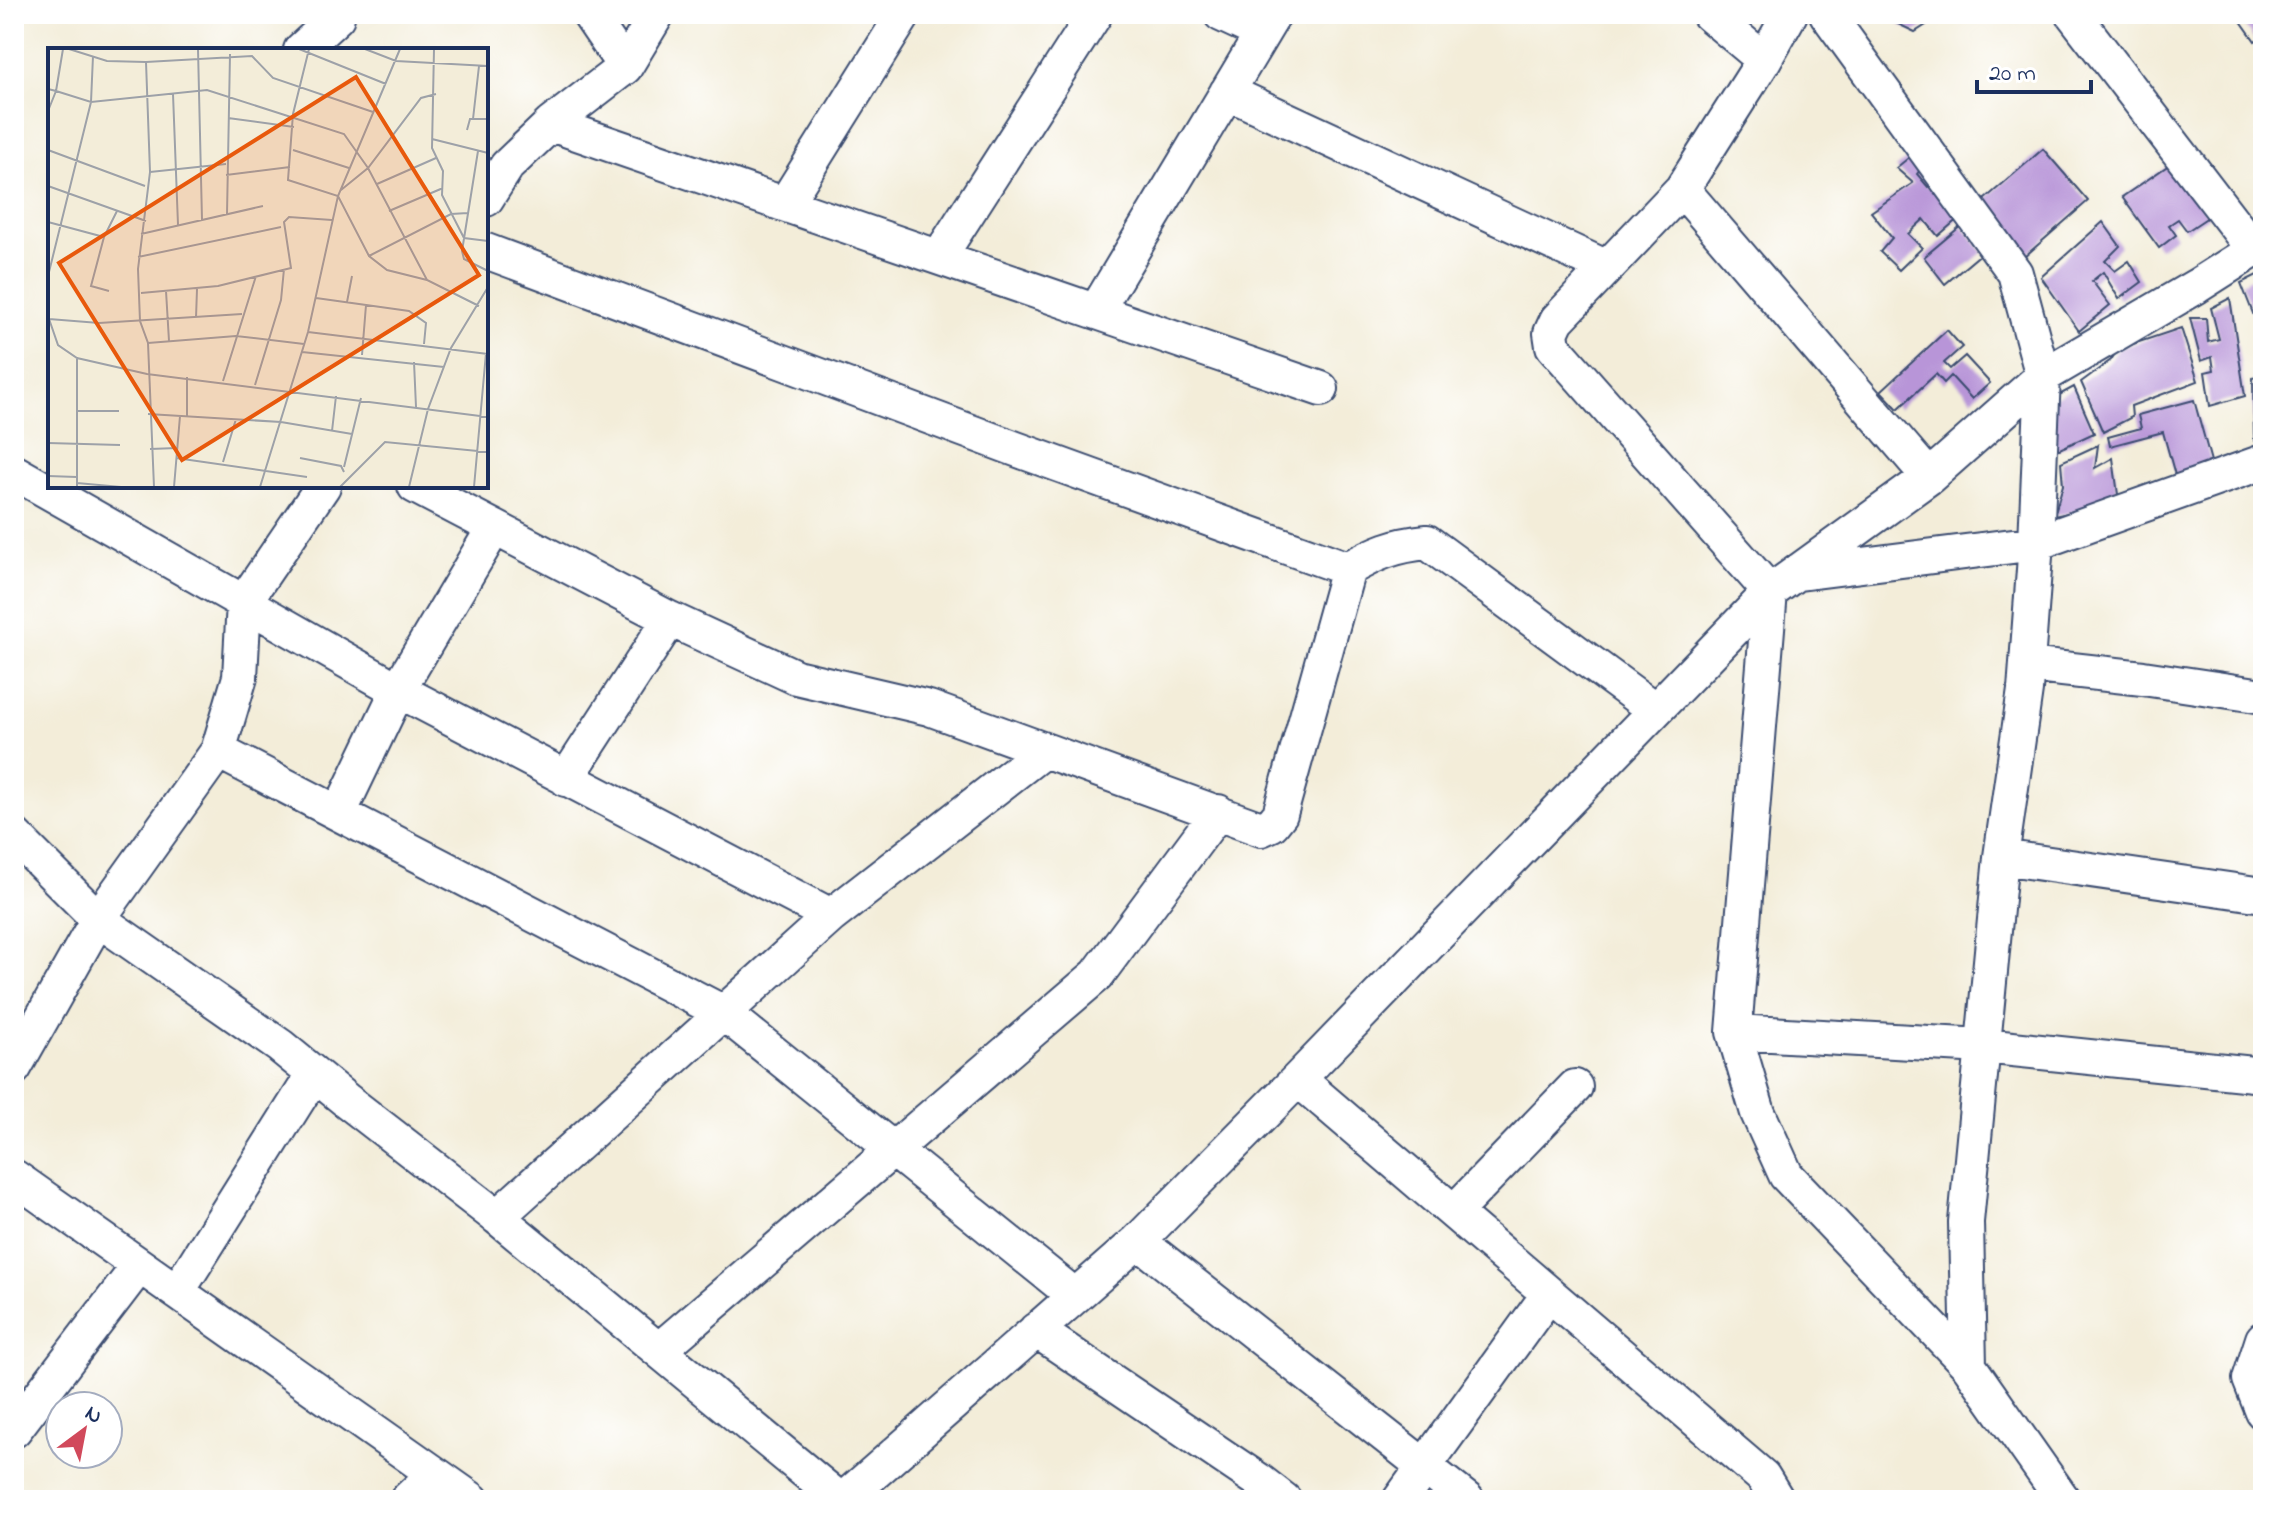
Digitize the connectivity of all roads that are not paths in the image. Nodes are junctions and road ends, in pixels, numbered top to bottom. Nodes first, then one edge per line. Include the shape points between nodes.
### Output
1 (589, 14) edge
2 (657, 14) edge
3 (904, 14) edge
4 (1095, 14) edge
5 (1221, 14) edge
6 (1709, 14) edge
7 (1790, 14) edge
8 (1827, 14) edge
9 (2073, 14) edge
10 (342, 15) edge
11 (1268, 24) edge
12 (303, 48) edge
13 (1764, 60) junction
14 (625, 67) junction
15 (1227, 92) junction
16 (551, 124) junction
17 (1682, 189) junction
18 (488, 196) edge
19 (785, 204) junction
20 (2259, 247) edge
21 (488, 252) edge
22 (939, 257) junction
23 (1605, 267) junction
24 (1096, 311) junction
25 (2043, 376) junction
26 (1321, 389) dead end
27 (2263, 462) edge
28 (14, 472) edge
29 (1929, 477) junction
30 (322, 488) edge
31 (419, 488) edge
32 (494, 528) junction
33 (2036, 543) junction
34 (1348, 569) junction
35 (1783, 583) junction
36 (244, 602) junction
37 (670, 619) junction
38 (2027, 665) junction
39 (398, 690) junction
40 (2263, 696) edge
41 (1655, 710) junction
42 (218, 751) junction
43 (1043, 751) junction
44 (566, 779) junction
45 (1218, 812) junction
46 (339, 813) junction
47 (14, 835) edge
48 (2001, 857) junction
49 (2263, 895) edge
50 (831, 916) junction
51 (98, 919) junction
52 (724, 1013) junction
53 (1734, 1032) junction
54 (1983, 1046) junction
55 (14, 1068) edge
56 (314, 1074) junction
57 (2263, 1075) edge
58 (1298, 1079) junction
59 (1575, 1087) dead end
60 (894, 1149) junction
61 (14, 1177) edge
62 (1454, 1212) junction
63 (497, 1217) junction
64 (1138, 1241) junction
65 (139, 1266) junction
66 (177, 1292) junction
67 (1549, 1294) junction
68 (1075, 1296) junction
69 (1036, 1330) junction
70 (2263, 1339) edge
71 (659, 1350) junction
72 (1969, 1366) junction
73 (2263, 1412) edge
74 (14, 1430) edge
75 (1425, 1467) junction
76 (435, 1474) junction
77 (407, 1500) edge
78 (472, 1500) edge
79 (842, 1500) edge
80 (1284, 1500) edge
81 (1400, 1500) edge
82 (1467, 1500) edge
83 (1777, 1500) edge
84 (2063, 1500) edge

1 - 14 street
2 - 14 street
3 - 19 street
4 - 22 street
5 - 11 street
6 - 13 street
7 - 13 street
8 - 25 street via 2015,273
9 - 20 street
10 - 12 street
11 - 15 street
13 - 17 street
14 - 16 street
15 - 23 street
15 - 24 street
16 - 18 street via 507,166
16 - 19 street
17 - 23 street
17 - 29 street
19 - 22 street
20 - 25 street
21 - 34 street
22 - 24 street
23 - 35 street via 1557,320 1553,346
24 - 26 street
25 - 29 street
25 - 33 street
27 - 33 street
28 - 36 street
29 - 35 street
30 - 36 street
31 - 32 street
32 - 37 street
32 - 39 street
33 - 35 street
33 - 38 street
34 - 41 street via 1380,551 1427,542
34 - 45 street via 1280,814 1261,829
35 - 41 street
35 - 53 street
36 - 39 street
36 - 42 street via 240,677
37 - 43 street via 796,677 929,708
37 - 44 street
38 - 40 street
38 - 48 street
39 - 44 street
39 - 46 street
41 - 58 street
42 - 46 street
42 - 51 street
43 - 45 street
43 - 50 street
44 - 50 street
45 - 60 street via 1097,975
46 - 52 street
47 - 51 street
48 - 49 street
48 - 54 street
50 - 52 street
51 - 55 street
51 - 56 street
52 - 60 street
52 - 63 street
53 - 54 street
53 - 72 street via 1758,1113 1786,1175
54 - 57 street
54 - 72 street via 1966,1222
56 - 63 street
56 - 66 street
58 - 62 street
58 - 64 street
59 - 62 street
60 - 68 street
60 - 71 street
61 - 65 street
62 - 67 street
63 - 71 street
64 - 68 street
64 - 75 street
65 - 66 street
65 - 74 street
66 - 76 street
67 - 75 street
67 - 83 street via 1763,1477
68 - 69 street
69 - 79 street
69 - 80 street
70 - 73 street via 2250,1379
71 - 79 street
72 - 84 street
75 - 81 street
75 - 82 street
76 - 77 street
76 - 78 street

